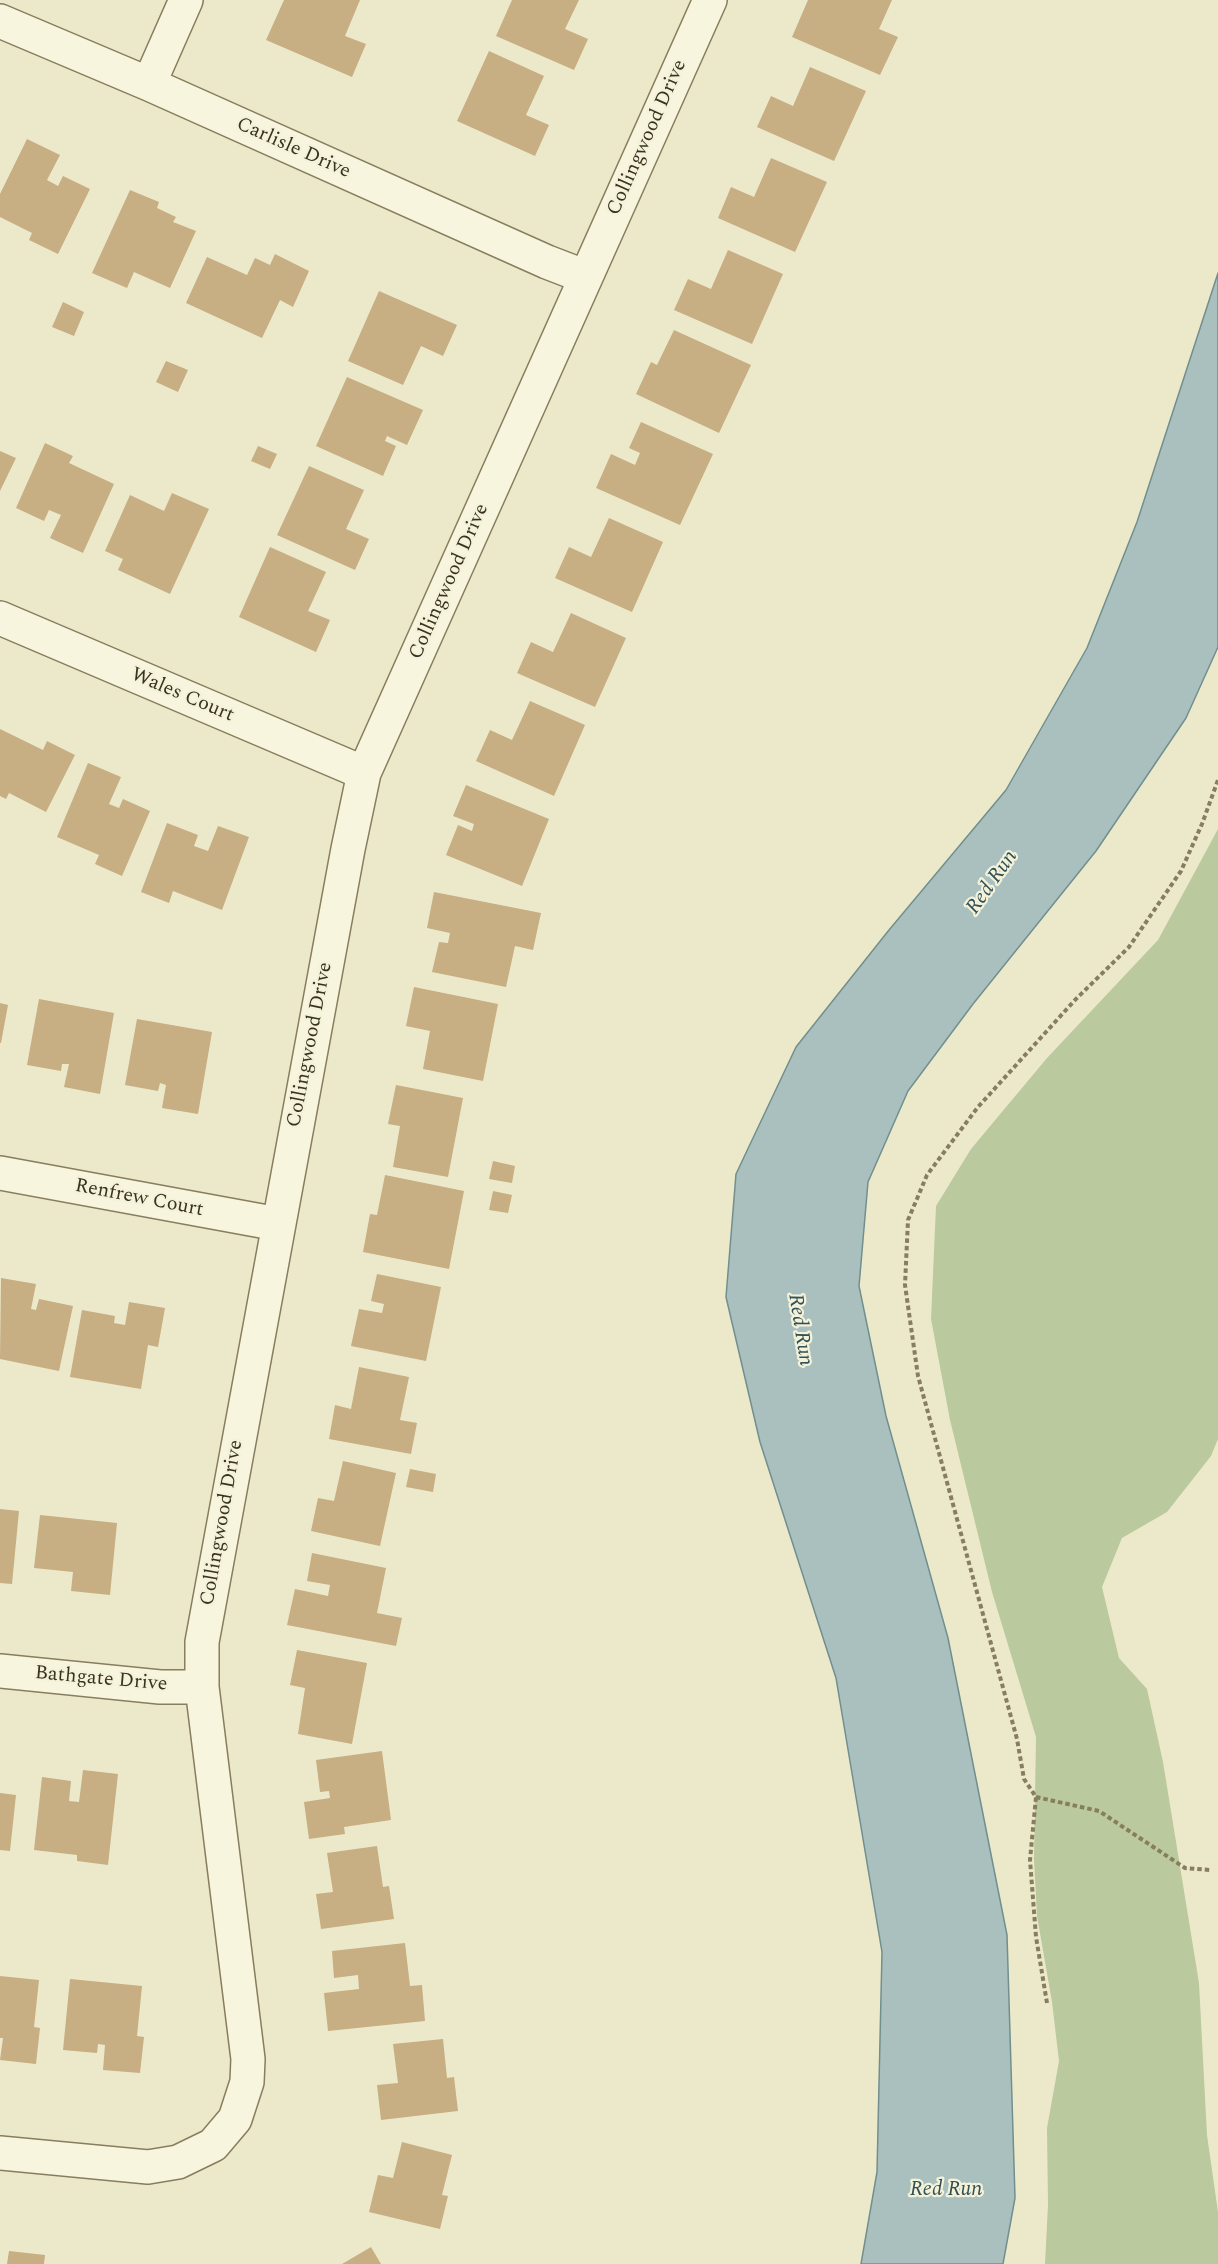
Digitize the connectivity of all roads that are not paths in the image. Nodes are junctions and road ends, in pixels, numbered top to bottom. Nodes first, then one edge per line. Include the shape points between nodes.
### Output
1 (186, 0) edge
2 (710, 0) edge
3 (0, 21) edge
4 (149, 84) junction
5 (586, 277) junction
6 (0, 618) edge
7 (364, 773) junction
8 (0, 1173) edge
9 (278, 1224) junction
10 (0, 1671) edge
11 (202, 1687) junction
12 (0, 2153) edge

1 - 4 street
2 - 5 street, Collingwood Drive
3 - 4 street, Carlisle Drive
4 - 5 street, Carlisle Drive
5 - 7 street, Collingwood Drive
6 - 7 street, Wales Court
7 - 9 street, Collingwood Drive
8 - 9 street, Renfrew Court
9 - 11 street, Collingwood Drive via 204,1631
10 - 11 street, Bathgate Drive via 159,1687
11 - 12 street, Collingwood Drive via 248,2059 247,2082 235,2119 213,2145 178,2162 148,2167

